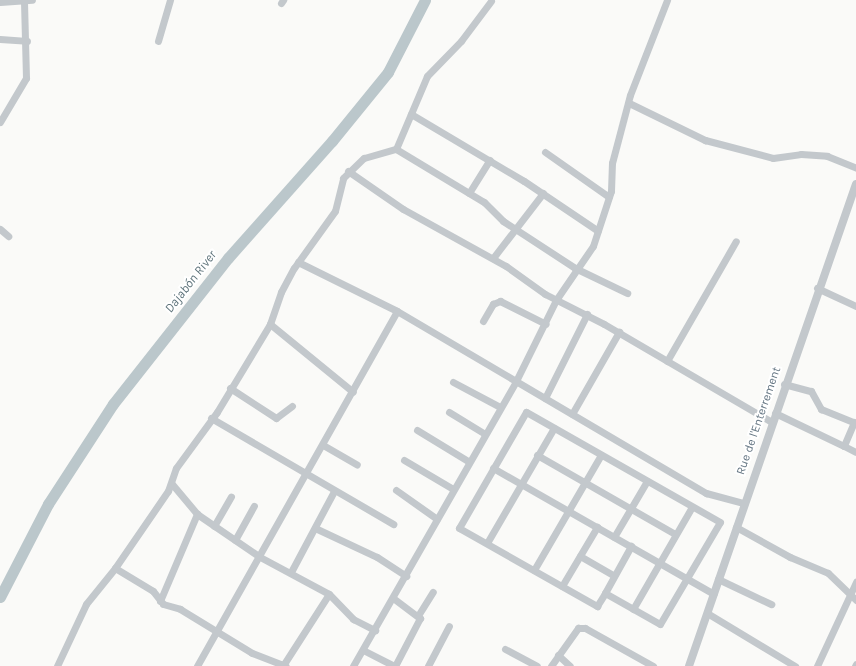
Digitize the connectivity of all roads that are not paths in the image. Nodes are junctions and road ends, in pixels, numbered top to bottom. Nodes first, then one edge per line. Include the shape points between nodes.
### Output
1 (15, 0) edge
2 (32, 0) edge
3 (170, 0) edge
4 (667, 0) edge
5 (24, 1) edge
6 (491, 1) edge
7 (0, 2) edge
8 (0, 39) edge
9 (27, 41) junction
10 (158, 41) dead end
11 (629, 103) junction
12 (411, 114) junction
13 (0, 122) edge
14 (396, 149) junction
15 (545, 152) dead end
16 (490, 160) junction
17 (856, 168) edge
18 (348, 171) junction
19 (856, 184) edge
20 (469, 193) junction
21 (542, 193) junction
22 (610, 197) junction
23 (515, 228) junction
24 (0, 229) edge
25 (598, 231) junction
26 (8, 236) dead end
27 (736, 241) dead end
28 (493, 258) junction
29 (298, 262) junction
30 (575, 268) junction
31 (817, 288) junction
32 (627, 293) dead end
33 (556, 300) junction
34 (856, 306) edge
35 (397, 311) junction
36 (587, 314) junction
37 (483, 321) dead end
38 (270, 324) junction
39 (546, 324) junction
40 (619, 332) junction
41 (667, 361) junction
42 (516, 381) junction
43 (453, 382) dead end
44 (784, 384) junction
45 (230, 388) junction
46 (353, 392) junction
47 (545, 398) junction
48 (292, 406) dead end
49 (500, 407) junction
50 (449, 412) dead end
51 (775, 413) junction
52 (572, 414) junction
53 (211, 418) junction
54 (772, 422) junction
55 (855, 423) edge
56 (554, 428) junction
57 (417, 430) dead end
58 (485, 434) junction
59 (323, 445) junction
60 (844, 446) junction
61 (856, 452) edge
62 (537, 455) junction
63 (601, 455) junction
64 (404, 460) dead end
65 (468, 461) junction
66 (357, 465) dead end
67 (493, 468) junction
68 (305, 474) junction
69 (647, 481) junction
70 (584, 482) junction
71 (172, 484) junction
72 (521, 484) junction
73 (396, 490) dead end
74 (453, 490) junction
75 (334, 491) junction
76 (231, 496) dead end
77 (744, 503) junction
78 (254, 506) dead end
79 (692, 507) junction
80 (630, 508) junction
81 (568, 510) junction
82 (197, 514) junction
83 (437, 519) junction
84 (393, 524) dead end
85 (214, 526) junction
86 (596, 526) junction
87 (736, 526) junction
88 (315, 528) junction
89 (676, 534) junction
90 (614, 536) junction
91 (235, 540) junction
92 (487, 543) junction
93 (631, 546) junction
94 (580, 556) junction
95 (260, 557) junction
96 (659, 562) junction
97 (115, 568) junction
98 (534, 570) junction
99 (291, 572) junction
100 (406, 576) junction
101 (614, 576) junction
102 (687, 578) junction
103 (718, 579) junction
104 (856, 582) edge
105 (562, 586) junction
106 (433, 592) dead end
107 (605, 592) junction
108 (849, 593) junction
109 (329, 594) junction
110 (714, 594) junction
111 (393, 598) junction
112 (856, 600) edge
113 (160, 601) junction
114 (771, 604) dead end
115 (633, 609) junction
116 (707, 613) junction
117 (418, 614) junction
118 (449, 626) dead end
119 (215, 630) junction
120 (375, 630) junction
121 (505, 649) dead end
122 (364, 650) junction
123 (558, 655) junction
124 (280, 664) edge
125 (57, 666) edge
126 (197, 666) edge
127 (353, 666) edge
128 (395, 666) edge
129 (428, 666) edge
130 (537, 666) edge
131 (551, 666) edge
132 (570, 666) edge
133 (653, 666) edge
134 (689, 666) edge
135 (794, 666) edge
136 (817, 666) edge

1 - 5 street
1 - 7 street
2 - 5 street
3 - 10 street
4 - 11 street
5 - 9 street
6 - 12 street via 461,41 427,76
8 - 9 street
9 - 13 street via 26,78
11 - 17 street via 704,140 773,158 801,154 827,156
11 - 22 street via 612,163
12 - 14 street
12 - 16 street
14 - 18 street via 373,153
14 - 20 street
15 - 22 street
16 - 20 street
16 - 21 street
18 - 28 street via 403,209
18 - 29 street via 332,216
19 - 31 street, Rue de l'Enterrement
20 - 23 street
21 - 23 street
21 - 25 street
22 - 25 street
23 - 28 street
23 - 30 street
24 - 26 street
25 - 30 street via 594,246
27 - 41 street
28 - 33 street
29 - 35 street
29 - 38 street via 281,292
30 - 32 street
30 - 33 street
31 - 34 street
31 - 44 street, Rue de l'Enterrement
33 - 36 street
33 - 39 street
35 - 42 street
35 - 46 street
36 - 40 street
36 - 47 street
37 - 39 street via 493,304 500,301
38 - 45 street
38 - 46 street
39 - 42 street
40 - 41 street
40 - 52 street
41 - 54 street
42 - 47 street
42 - 49 street
43 - 49 street
44 - 51 street, Rue de l'Enterrement
44 - 55 street via 811,391 821,409
45 - 48 street via 276,418
45 - 53 street
46 - 59 street
47 - 52 street
49 - 58 street
50 - 58 street
51 - 54 street, Rue de l'Enterrement
51 - 60 street
52 - 77 street via 706,493
53 - 68 street
53 - 71 street via 176,468
54 - 77 street, Rue de l'Enterrement
55 - 60 street
56 - 62 street
56 - 63 street
56 - 67 street via 526,412
57 - 65 street
58 - 65 street
59 - 66 street
59 - 68 street
60 - 61 street
62 - 70 street
62 - 72 street
63 - 69 street
63 - 70 street
64 - 74 street
65 - 74 street
67 - 72 street
67 - 92 street via 459,528
68 - 75 street
68 - 95 street
69 - 79 street
69 - 80 street
70 - 80 street
70 - 81 street
71 - 82 street
71 - 97 street
72 - 81 street
72 - 92 street
73 - 83 street
74 - 83 street
75 - 84 street
75 - 88 street
76 - 85 street
77 - 87 street, Rue de l'Enterrement
78 - 91 street
79 - 89 street
79 - 102 street via 720,522
80 - 89 street
80 - 90 street
81 - 86 street
81 - 98 street
82 - 85 street
82 - 113 street
83 - 100 street
85 - 91 street
86 - 90 street
86 - 94 street
87 - 103 street, Rue de l'Enterrement
87 - 108 street via 790,557 828,573
88 - 99 street
88 - 100 street via 377,557
89 - 96 street
90 - 93 street
91 - 95 street
92 - 98 street
93 - 96 street
93 - 101 street
94 - 101 street
94 - 105 street
95 - 99 street
95 - 119 street
96 - 102 street
96 - 115 street
97 - 113 street via 153,591
97 - 125 street via 86,604
98 - 105 street
99 - 109 street
100 - 111 street
101 - 107 street
102 - 110 street
102 - 115 street via 660,624
103 - 110 street, Rue de l'Enterrement
103 - 114 street
104 - 108 street
105 - 107 street via 597,606
106 - 117 street
107 - 115 street
108 - 112 street
108 - 136 street
109 - 120 street via 352,619
109 - 124 street
110 - 116 street, Rue de l'Enterrement
111 - 117 street
111 - 120 street
113 - 119 street
116 - 134 street, Rue de l'Enterrement
116 - 135 street
117 - 128 street via 420,618
118 - 129 street
119 - 124 street via 252,652
119 - 126 street
120 - 122 street
121 - 130 street
122 - 127 street
122 - 128 street
123 - 131 street
123 - 132 street
123 - 133 street via 578,628 585,628

